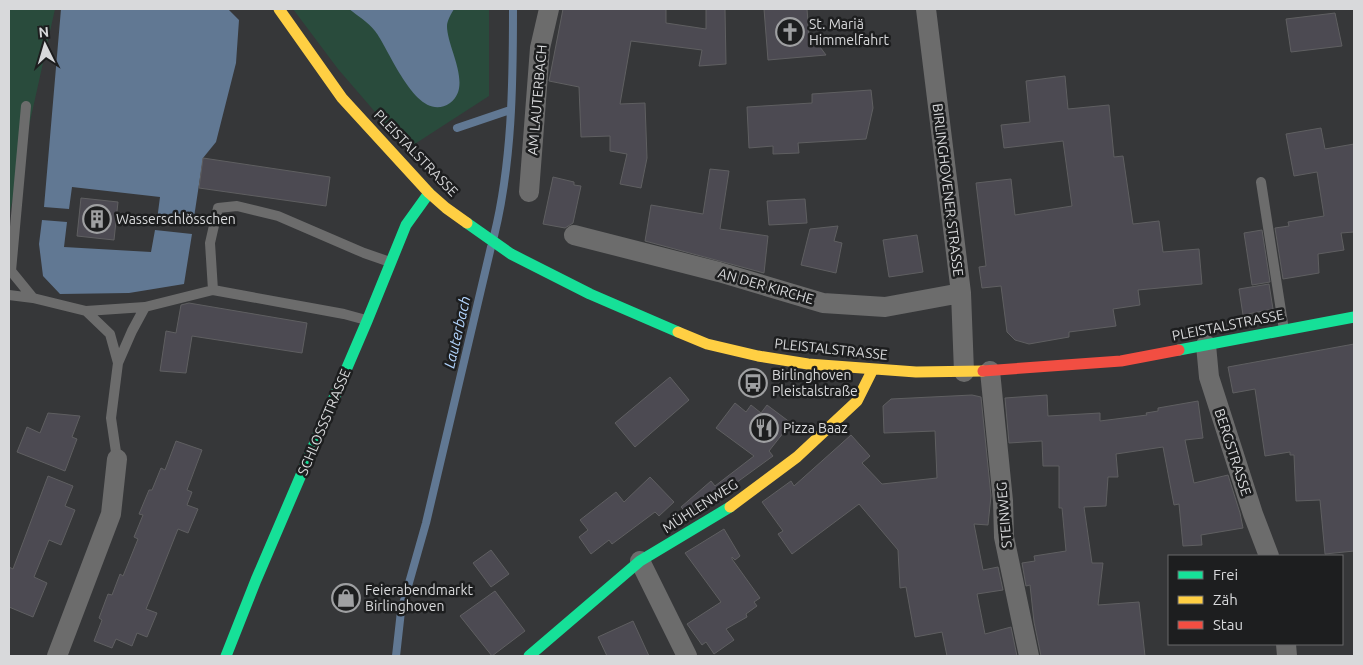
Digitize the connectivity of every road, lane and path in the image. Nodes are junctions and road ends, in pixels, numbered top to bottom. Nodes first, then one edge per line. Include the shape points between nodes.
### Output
1 (279, 9) edge
2 (549, 9) edge
3 (926, 9) edge
4 (26, 106) dead end
5 (1262, 182) dead end
6 (529, 192) dead end
7 (429, 193) junction
8 (574, 235) dead end
9 (390, 262) junction
10 (213, 290) junction
11 (961, 293) junction
12 (9, 295) edge
13 (33, 298) junction
14 (145, 307) junction
15 (86, 311) junction
16 (1354, 317) edge
17 (367, 320) junction
18 (1284, 330) junction
19 (1206, 345) junction
20 (118, 363) junction
21 (873, 369) junction
22 (990, 371) junction
23 (964, 372) junction
24 (117, 460) joint
25 (1269, 555) edge
26 (640, 562) junction
27 (56, 656) edge
28 (226, 656) edge
29 (529, 656) edge
30 (686, 656) edge
31 (1029, 656) edge

1 - 7 main road, PLEISTALSTRASSE via 342,98
2 - 6 street, AM LAUTERBACH via 540,48
3 - 11 street, BIRLINGHOVENER STRASSE
4 - 13 lane via 11,271
5 - 18 lane
7 - 9 main road, SCHLOSSSTRASSE via 406,225
7 - 21 main road, PLEISTALSTRASSE via 511,254 590,294 708,344 800,363
8 - 11 street, AN DER KIRCHE via 719,272 823,303 885,307
9 - 10 lane via 278,216 237,206 218,208 210,243
9 - 17 main road, SCHLOSSSTRASSE
10 - 14 lane
10 - 17 lane
11 - 23 street, BIRLINGHOVENER STRASSE
12 - 13 lane
13 - 15 lane
14 - 15 lane
14 - 20 lane
15 - 20 lane via 110,334
16 - 18 main road, PLEISTALSTRASSE
17 - 28 main road, SCHLOSSSTRASSE
18 - 19 main road, PLEISTALSTRASSE
19 - 22 main road, PLEISTALSTRASSE via 1121,361
19 - 25 street, BERGSTRASSE via 1209,377
20 - 24 lane via 111,418
21 - 23 main road, PLEISTALSTRASSE
21 - 26 main road, MÜHLENWEG via 857,401 798,457 727,509
22 - 23 main road, PLEISTALSTRASSE
22 - 31 street, STEINWEG via 1004,537
24 - 27 street via 111,514
26 - 29 main road, MÜHLENWEG
26 - 30 street

